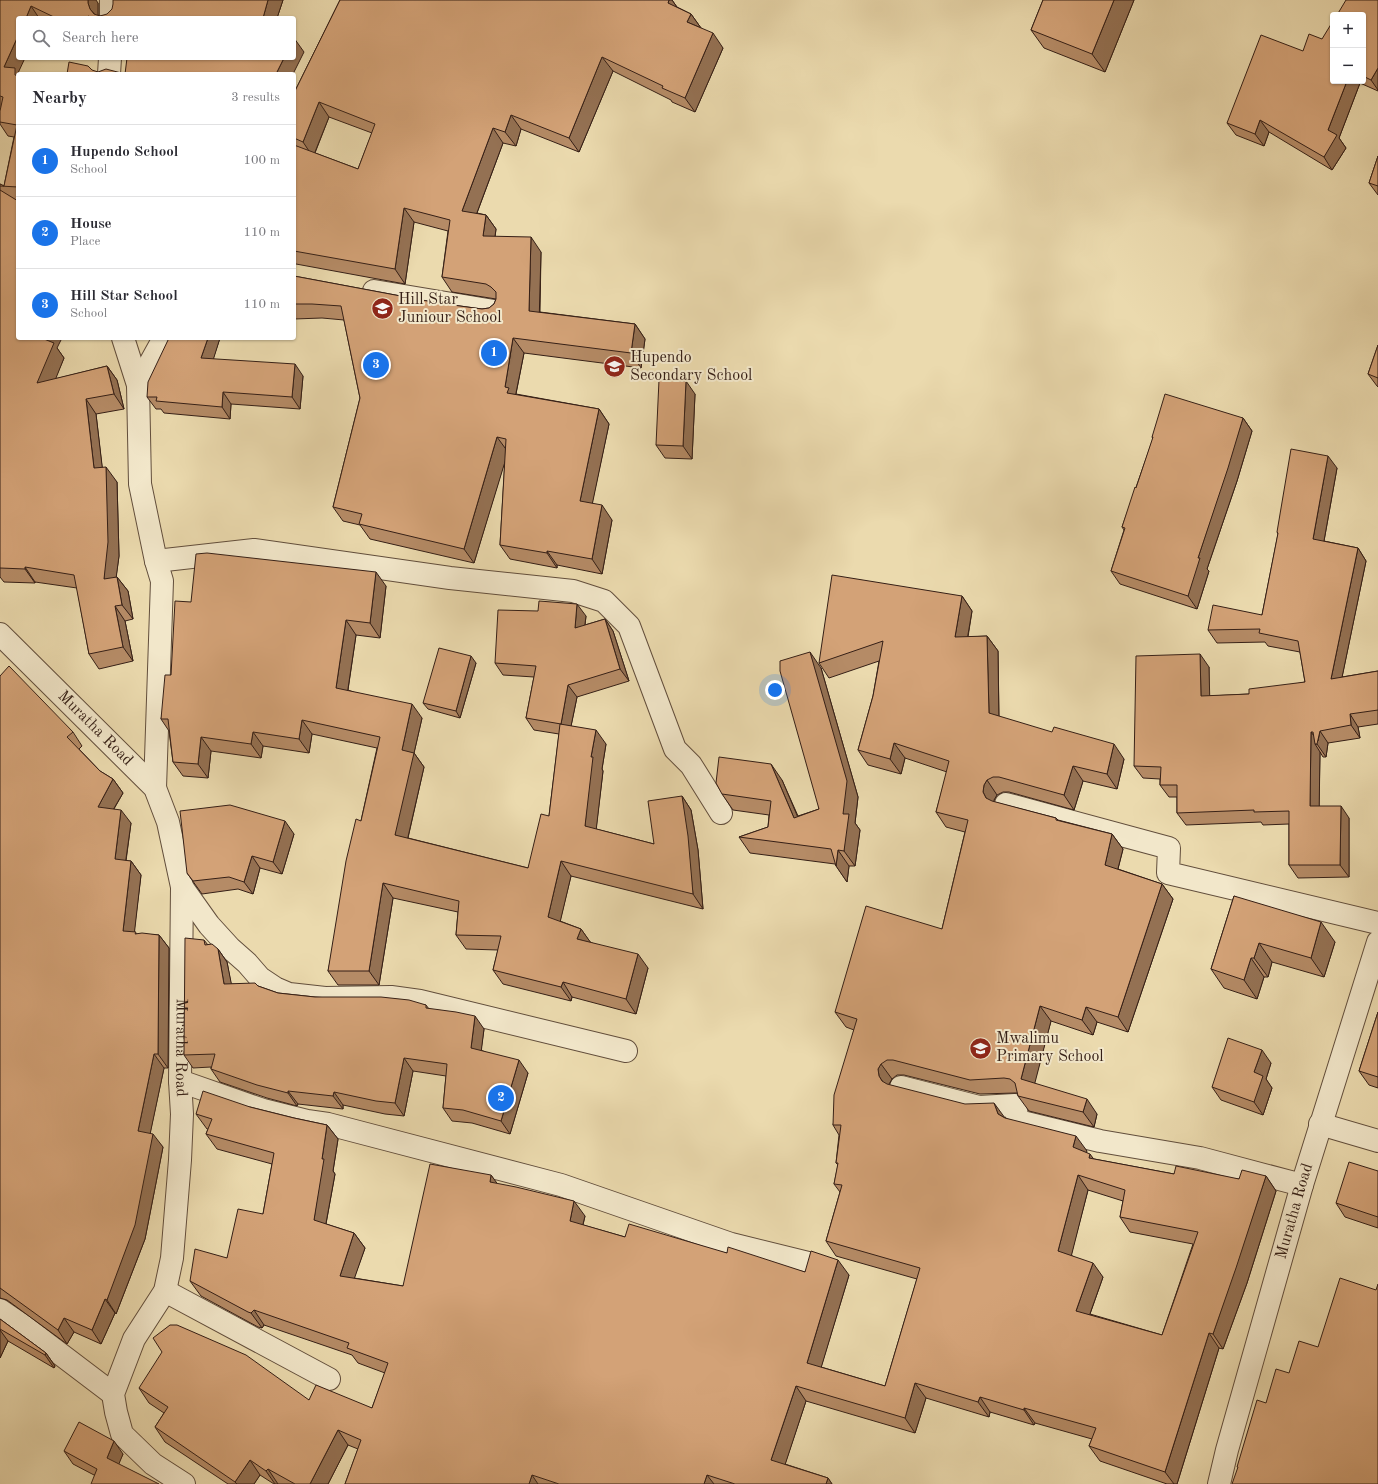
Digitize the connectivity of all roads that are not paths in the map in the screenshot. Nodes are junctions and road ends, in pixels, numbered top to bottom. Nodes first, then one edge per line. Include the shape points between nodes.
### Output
1 (111, 0) edge
2 (111, 16) edge
3 (110, 60) edge
4 (109, 72) edge
5 (354, 288) edge
6 (494, 311) edge
7 (124, 340) edge
8 (163, 340) edge
9 (138, 385) junction
10 (156, 561) junction
11 (3, 644) edge
12 (156, 788) junction
13 (1006, 804) edge
14 (721, 813) edge
15 (182, 887) junction
16 (1378, 923) edge
17 (1378, 942) edge
18 (626, 1051) dead end
19 (180, 1081) junction
20 (901, 1087) edge
21 (1320, 1124) junction
22 (1378, 1141) edge
23 (1302, 1185) junction
24 (808, 1263) edge
25 (165, 1291) junction
26 (0, 1310) edge
27 (329, 1379) dead end
28 (114, 1394) junction
29 (184, 1484) edge
30 (1219, 1484) edge

1 - 2 street
3 - 4 street
5 - 6 street
7 - 9 street
8 - 9 street
9 - 10 street via 140,484
10 - 12 street via 162,581
10 - 14 street via 254,550 450,578 573,591 604,601 629,626 675,749 691,765
11 - 12 street, Muratha Road
12 - 15 street, Muratha Road via 168,822
13 - 16 street via 1169,848 1168,873
15 - 18 street via 209,925 230,948 260,978 289,994 324,998 390,997 420,1001
15 - 19 street, Muratha Road
17 - 21 street, Muratha Road
19 - 24 street via 263,1110 328,1124 560,1185 731,1244
19 - 25 street, Muratha Road via 180,1160 172,1258
20 - 23 street via 979,1107 1015,1105 1018,1121 1100,1140 1200,1158
21 - 22 street
21 - 23 street, Muratha Road
23 - 30 street, Muratha Road
25 - 27 street
25 - 28 street, Muratha Road via 134,1339
26 - 28 street
28 - 29 street, Muratha Road via 122,1434 153,1464

